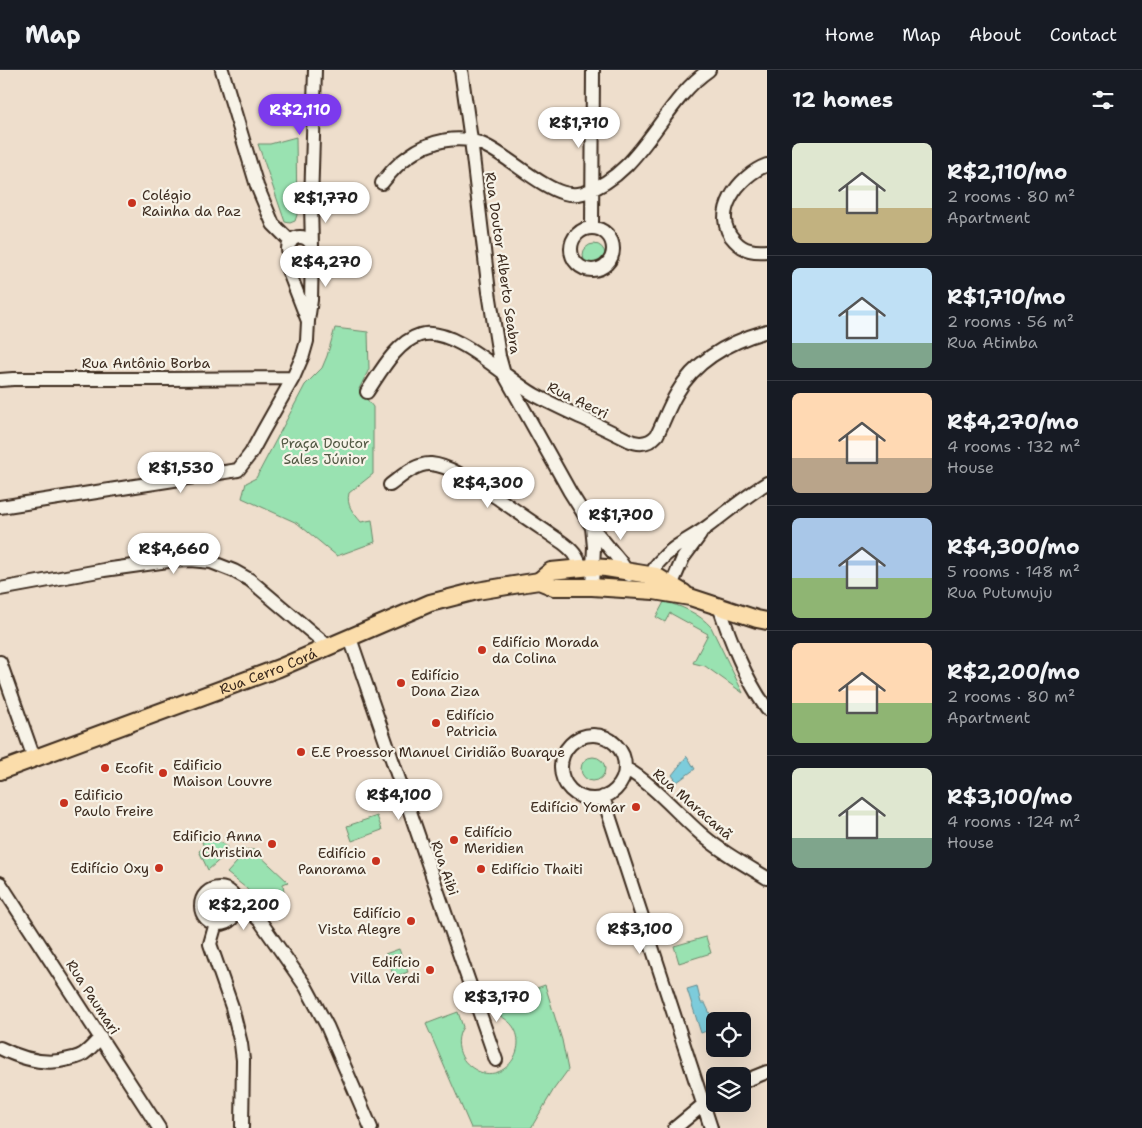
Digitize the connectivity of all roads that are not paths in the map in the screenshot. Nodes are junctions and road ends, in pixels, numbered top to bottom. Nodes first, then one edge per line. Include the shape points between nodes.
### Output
1 (222, 70) edge
2 (316, 70) edge
3 (461, 70) edge
4 (592, 70) edge
5 (709, 70) edge
6 (472, 140) junction
7 (767, 165) edge
8 (382, 183) dead end
9 (593, 188) junction
10 (311, 203) junction
11 (592, 228) dead end
12 (296, 240) junction
13 (312, 249) junction
14 (767, 251) edge
15 (290, 256) junction
16 (308, 321) junction
17 (767, 331) edge
18 (504, 374) junction
19 (293, 378) junction
20 (0, 380) edge
21 (367, 392) dead end
22 (767, 483) edge
23 (390, 485) dead end
24 (0, 507) edge
25 (592, 527) junction
26 (705, 529) junction
27 (587, 567) junction
28 (627, 571) junction
29 (539, 581) junction
30 (661, 586) junction
31 (587, 587) junction
32 (0, 589) edge
33 (636, 590) junction
34 (719, 606) junction
35 (767, 621) edge
36 (350, 638) junction
37 (329, 647) junction
38 (0, 662) edge
39 (767, 709) edge
40 (34, 758) junction
41 (625, 768) junction
42 (0, 771) edge
43 (603, 797) junction
44 (767, 878) edge
45 (0, 883) edge
46 (235, 897) junction
47 (234, 915) junction
48 (260, 921) junction
49 (216, 923) junction
50 (101, 1037) junction
51 (0, 1048) edge
52 (109, 1050) junction
53 (86, 1052) junction
54 (496, 1060) dead end
55 (767, 1072) edge
56 (751, 1078) edge
57 (706, 1092) edge
58 (706, 1103) edge
59 (710, 1112) edge
60 (160, 1128) edge
61 (242, 1128) edge
62 (371, 1128) edge
63 (674, 1128) edge
64 (712, 1128) edge

1 - 12 street via 257,186 273,224
2 - 10 street
3 - 6 street, Rua Doutor Alberto Seabra
4 - 9 street
5 - 9 street via 687,89 629,162
6 - 8 street via 439,141 422,148 408,156
6 - 9 street via 554,190 577,194
6 - 18 street, Rua Doutor Alberto Seabra via 489,292
7 - 14 street via 752,172 732,194 725,214 725,226 738,245 747,250
9 - 11 street
10 - 12 street
10 - 13 street
12 - 13 street via 306,238
12 - 15 street via 288,251
13 - 15 street via 310,256 302,261
13 - 16 street
15 - 16 street via 287,267
16 - 19 street via 307,341
17 - 18 street, Rua Aecri via 729,345 688,376 658,435 646,443 633,443 538,397
18 - 21 street, Rua Aecri via 451,339 432,333 422,334 398,350
18 - 25 street, Rua Doutor Alberto Seabra
19 - 20 street, Rua Antônio Borba
19 - 24 street via 238,470
22 - 26 street
23 - 27 street via 421,466 440,466 482,488 563,543
25 - 27 street, Rua Doutor Alberto Seabra via 594,547
25 - 28 street, Rua Doutor Alberto Seabra
26 - 30 street
26 - 30 street via 680,543 657,563
27 - 28 main road, Rua Cerro Corá
27 - 29 main road, Rua Cerro Corá via 551,571
27 - 31 main road
28 - 30 main road, Rua Cerro Corá
28 - 33 street, Rua Doutor Alberto Seabra
29 - 31 main road, Rua Cerro Corá via 554,587
29 - 36 main road, Rua Cerro Corá via 430,603
30 - 33 main road, Rua Cerro Corá
30 - 34 main road, Rua Cerro Corá
31 - 33 main road, Rua Cerro Corá
32 - 37 street via 168,561 211,562 250,580
34 - 35 main road, Rua Cerro Corá
34 - 39 street via 742,666
36 - 37 main road, Rua Cerro Corá
36 - 54 street, Rua Aibi
37 - 40 main road, Rua Cerro Corá
38 - 40 street
40 - 42 main road, Rua Cerro Corá
41 - 43 street via 618,786
41 - 43 street via 619,749 604,737 585,736 568,747 561,766 566,785 583,797
41 - 44 street, Rua Maracanã via 722,851
43 - 57 street
45 - 50 street, Rua Paumari
46 - 47 street
46 - 48 street
46 - 49 street via 227,890 216,888 203,897 203,914
47 - 48 street
47 - 49 street via 226,922
48 - 62 street via 316,1005
49 - 61 street via 210,944 232,1007 242,1052
50 - 52 street, Rua Paumari
50 - 53 street
51 - 53 street via 42,1062 59,1062
52 - 53 street
52 - 60 street, Rua Paumari
55 - 56 street
58 - 63 street
59 - 64 street

